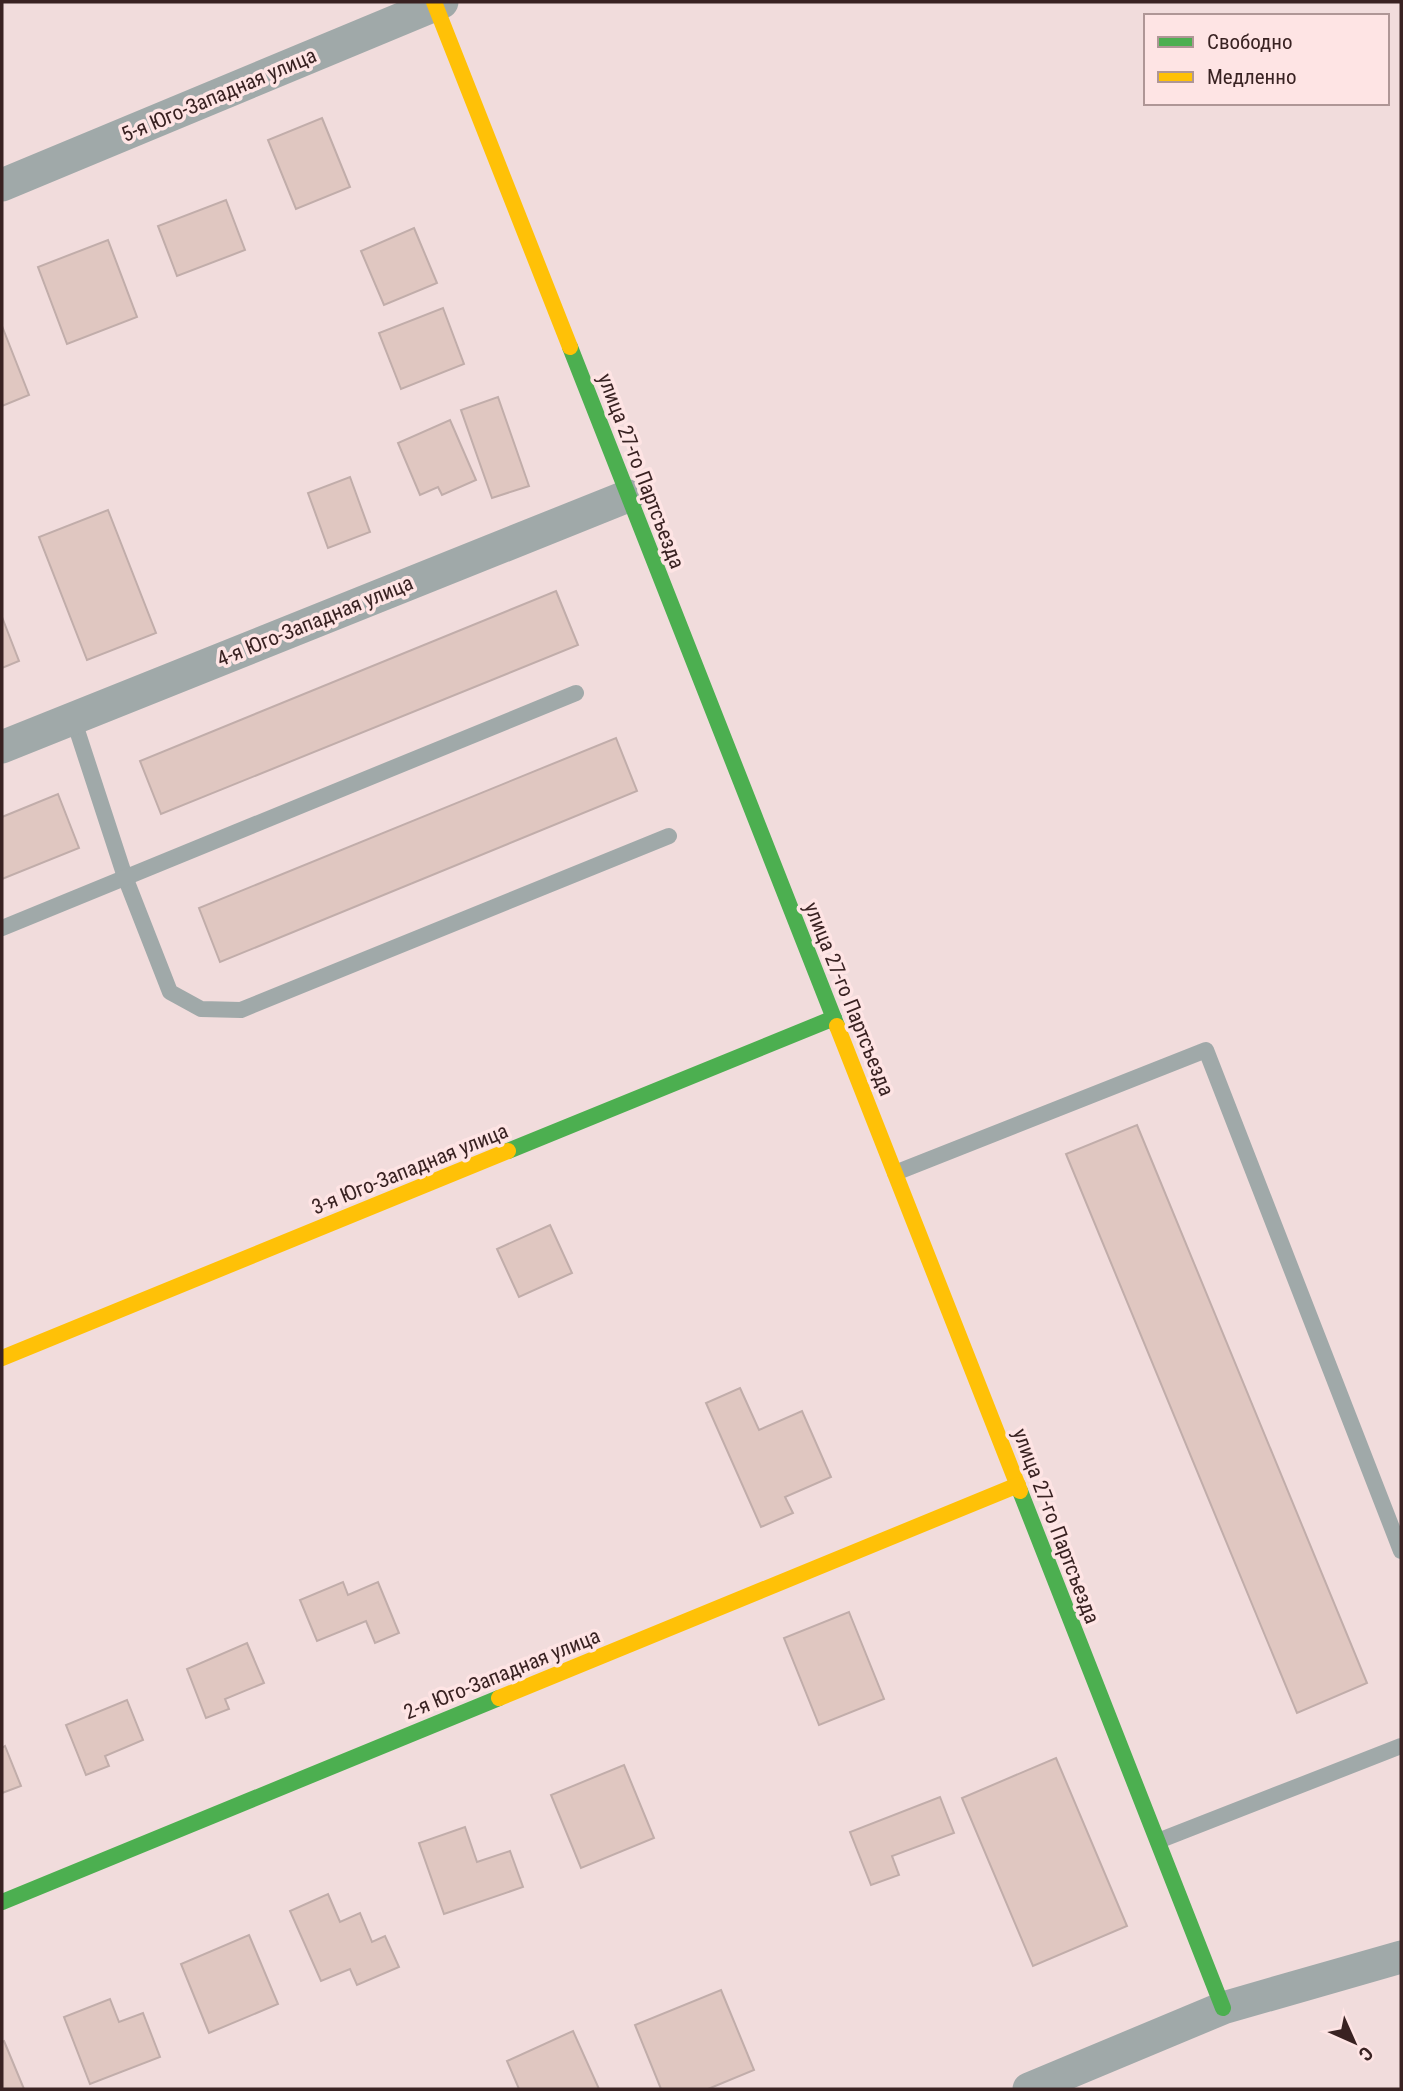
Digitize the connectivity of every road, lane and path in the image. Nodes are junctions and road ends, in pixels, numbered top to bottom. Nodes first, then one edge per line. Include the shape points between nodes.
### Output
1 (437, 3) edge
2 (2, 185) edge
3 (628, 496) junction
4 (576, 693) dead end
5 (73, 718) junction
6 (2, 747) edge
7 (669, 836) dead end
8 (125, 877) junction
9 (2, 928) edge
10 (834, 1018) junction
11 (895, 1173) junction
12 (2, 1358) edge
13 (1018, 1485) junction
14 (1401, 1551) edge
15 (1401, 1746) edge
16 (1158, 1841) junction
17 (2, 1902) edge
18 (1401, 1958) edge
19 (1223, 2008) junction
20 (1029, 2089) edge

1 - 2 street, 5-я Юго-Западная улица
1 - 3 street, улица 27-го Партсъезда
3 - 5 street, 4-я Юго-Западная улица
3 - 10 street, улица 27-го Партсъезда
4 - 8 lane
5 - 6 street, 4-я Юго-Западная улица
5 - 8 lane
7 - 8 lane via 241,1010 201,1009 170,992
8 - 9 lane
10 - 11 street, улица 27-го Партсъезда
10 - 12 street, 3-я Юго-Западная улица
11 - 13 street, улица 27-го Партсъезда
11 - 14 lane via 1206,1051
13 - 16 street, улица 27-го Партсъезда
13 - 17 street, 2-я Юго-Западная улица
15 - 16 lane
16 - 19 street, улица 27-го Партсъезда
18 - 19 street
19 - 20 street

